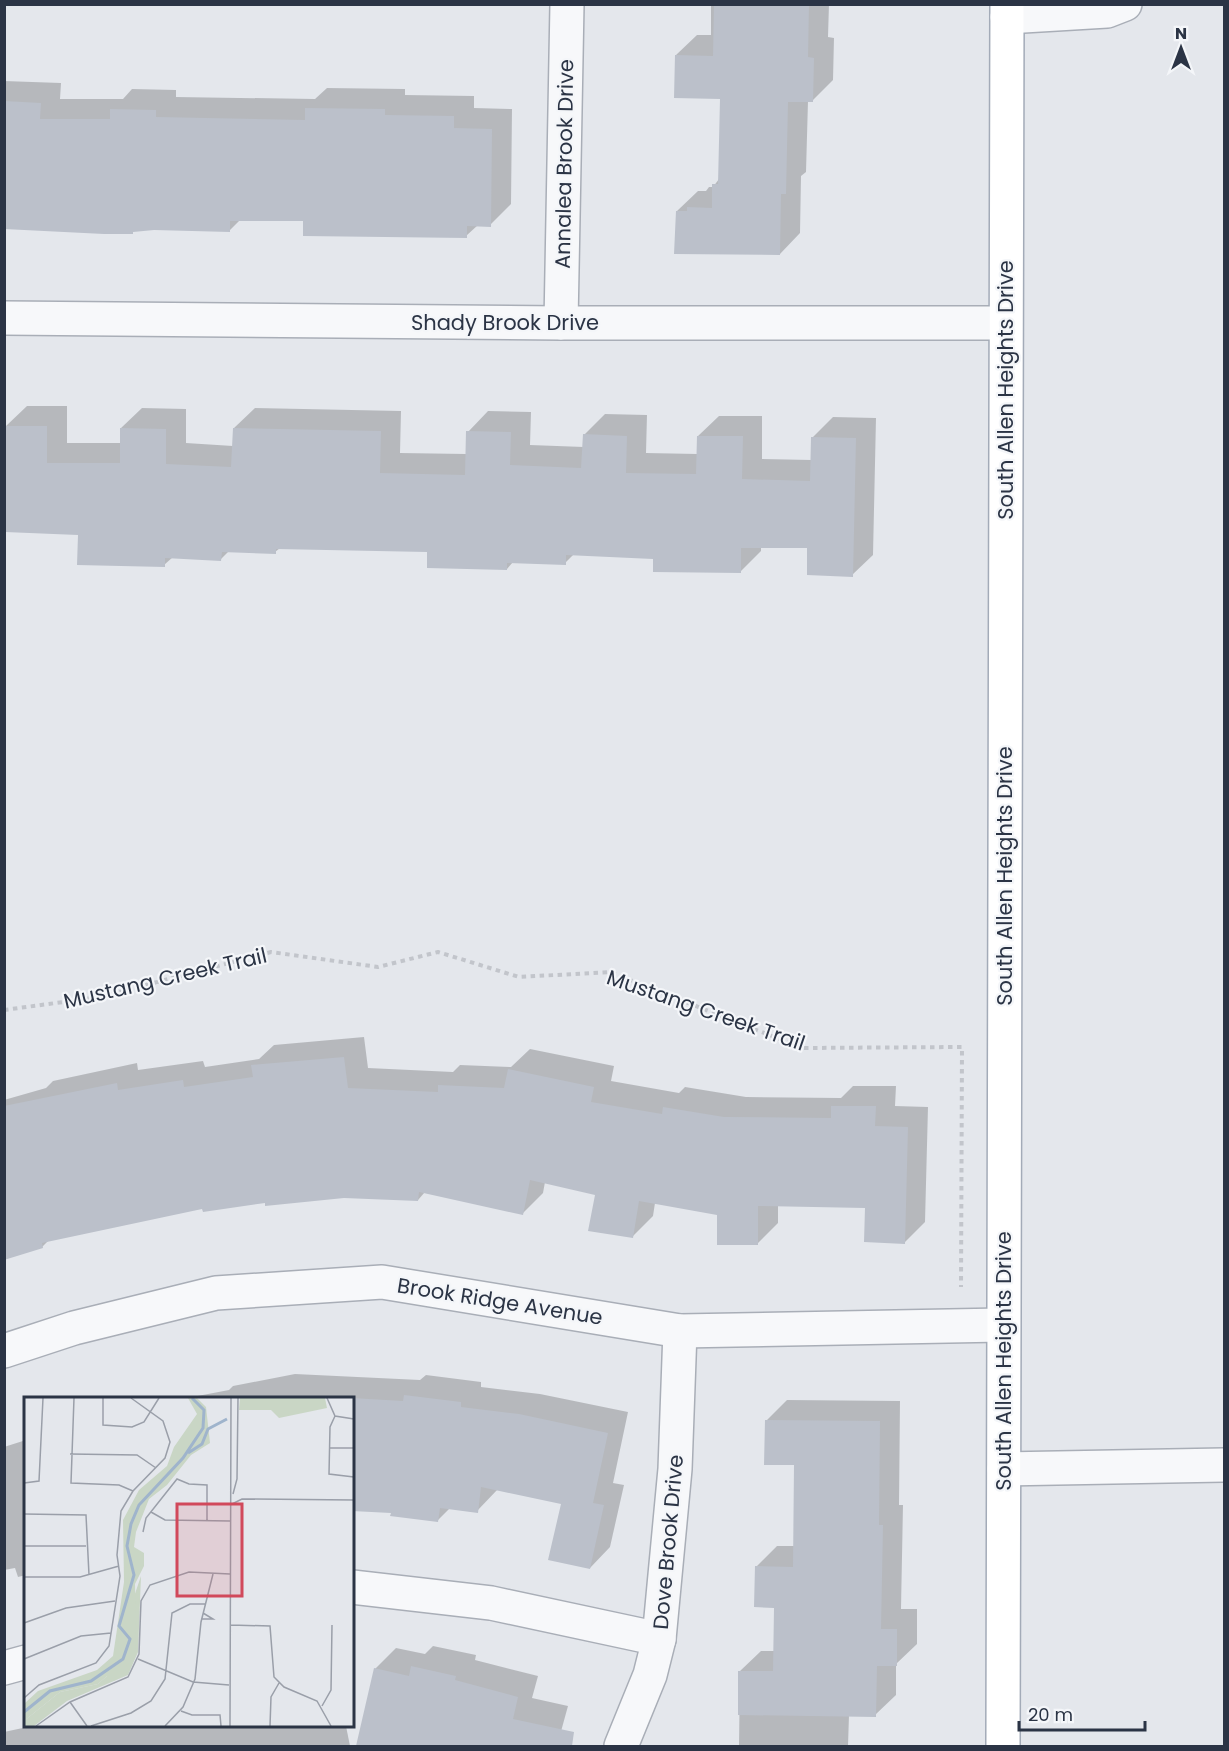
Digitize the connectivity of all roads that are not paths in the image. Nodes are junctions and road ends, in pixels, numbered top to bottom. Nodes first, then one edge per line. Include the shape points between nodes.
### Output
1 (567, 4) edge
2 (1125, 4) edge
3 (1007, 11) edge
4 (4, 318) edge
5 (561, 323) junction
6 (1005, 323) junction
7 (1002, 1325) junction
8 (680, 1330) junction
9 (4, 1351) edge
10 (1224, 1465) edge
11 (1004, 1469) junction
12 (354, 1587) edge
13 (659, 1639) junction
14 (24, 1663) edge
15 (4, 1668) edge
16 (621, 1746) edge
17 (1003, 1746) edge

1 - 5 street, Annalea Brook Drive
2 - 3 street via 1107,11
3 - 6 main road, South Allen Heights Drive
4 - 5 street, Shady Brook Drive
5 - 6 street, Shady Brook Drive
6 - 7 main road, South Allen Heights Drive
7 - 8 street, Brook Ridge Avenue
7 - 11 main road, South Allen Heights Drive
8 - 9 street, Brook Ridge Avenue via 382,1282 216,1293 74,1328
8 - 13 street, Dove Brook Drive via 675,1469
10 - 11 street
11 - 17 main road, South Allen Heights Drive
12 - 13 street via 491,1603
13 - 16 street, Dove Brook Drive via 650,1675
14 - 15 street

